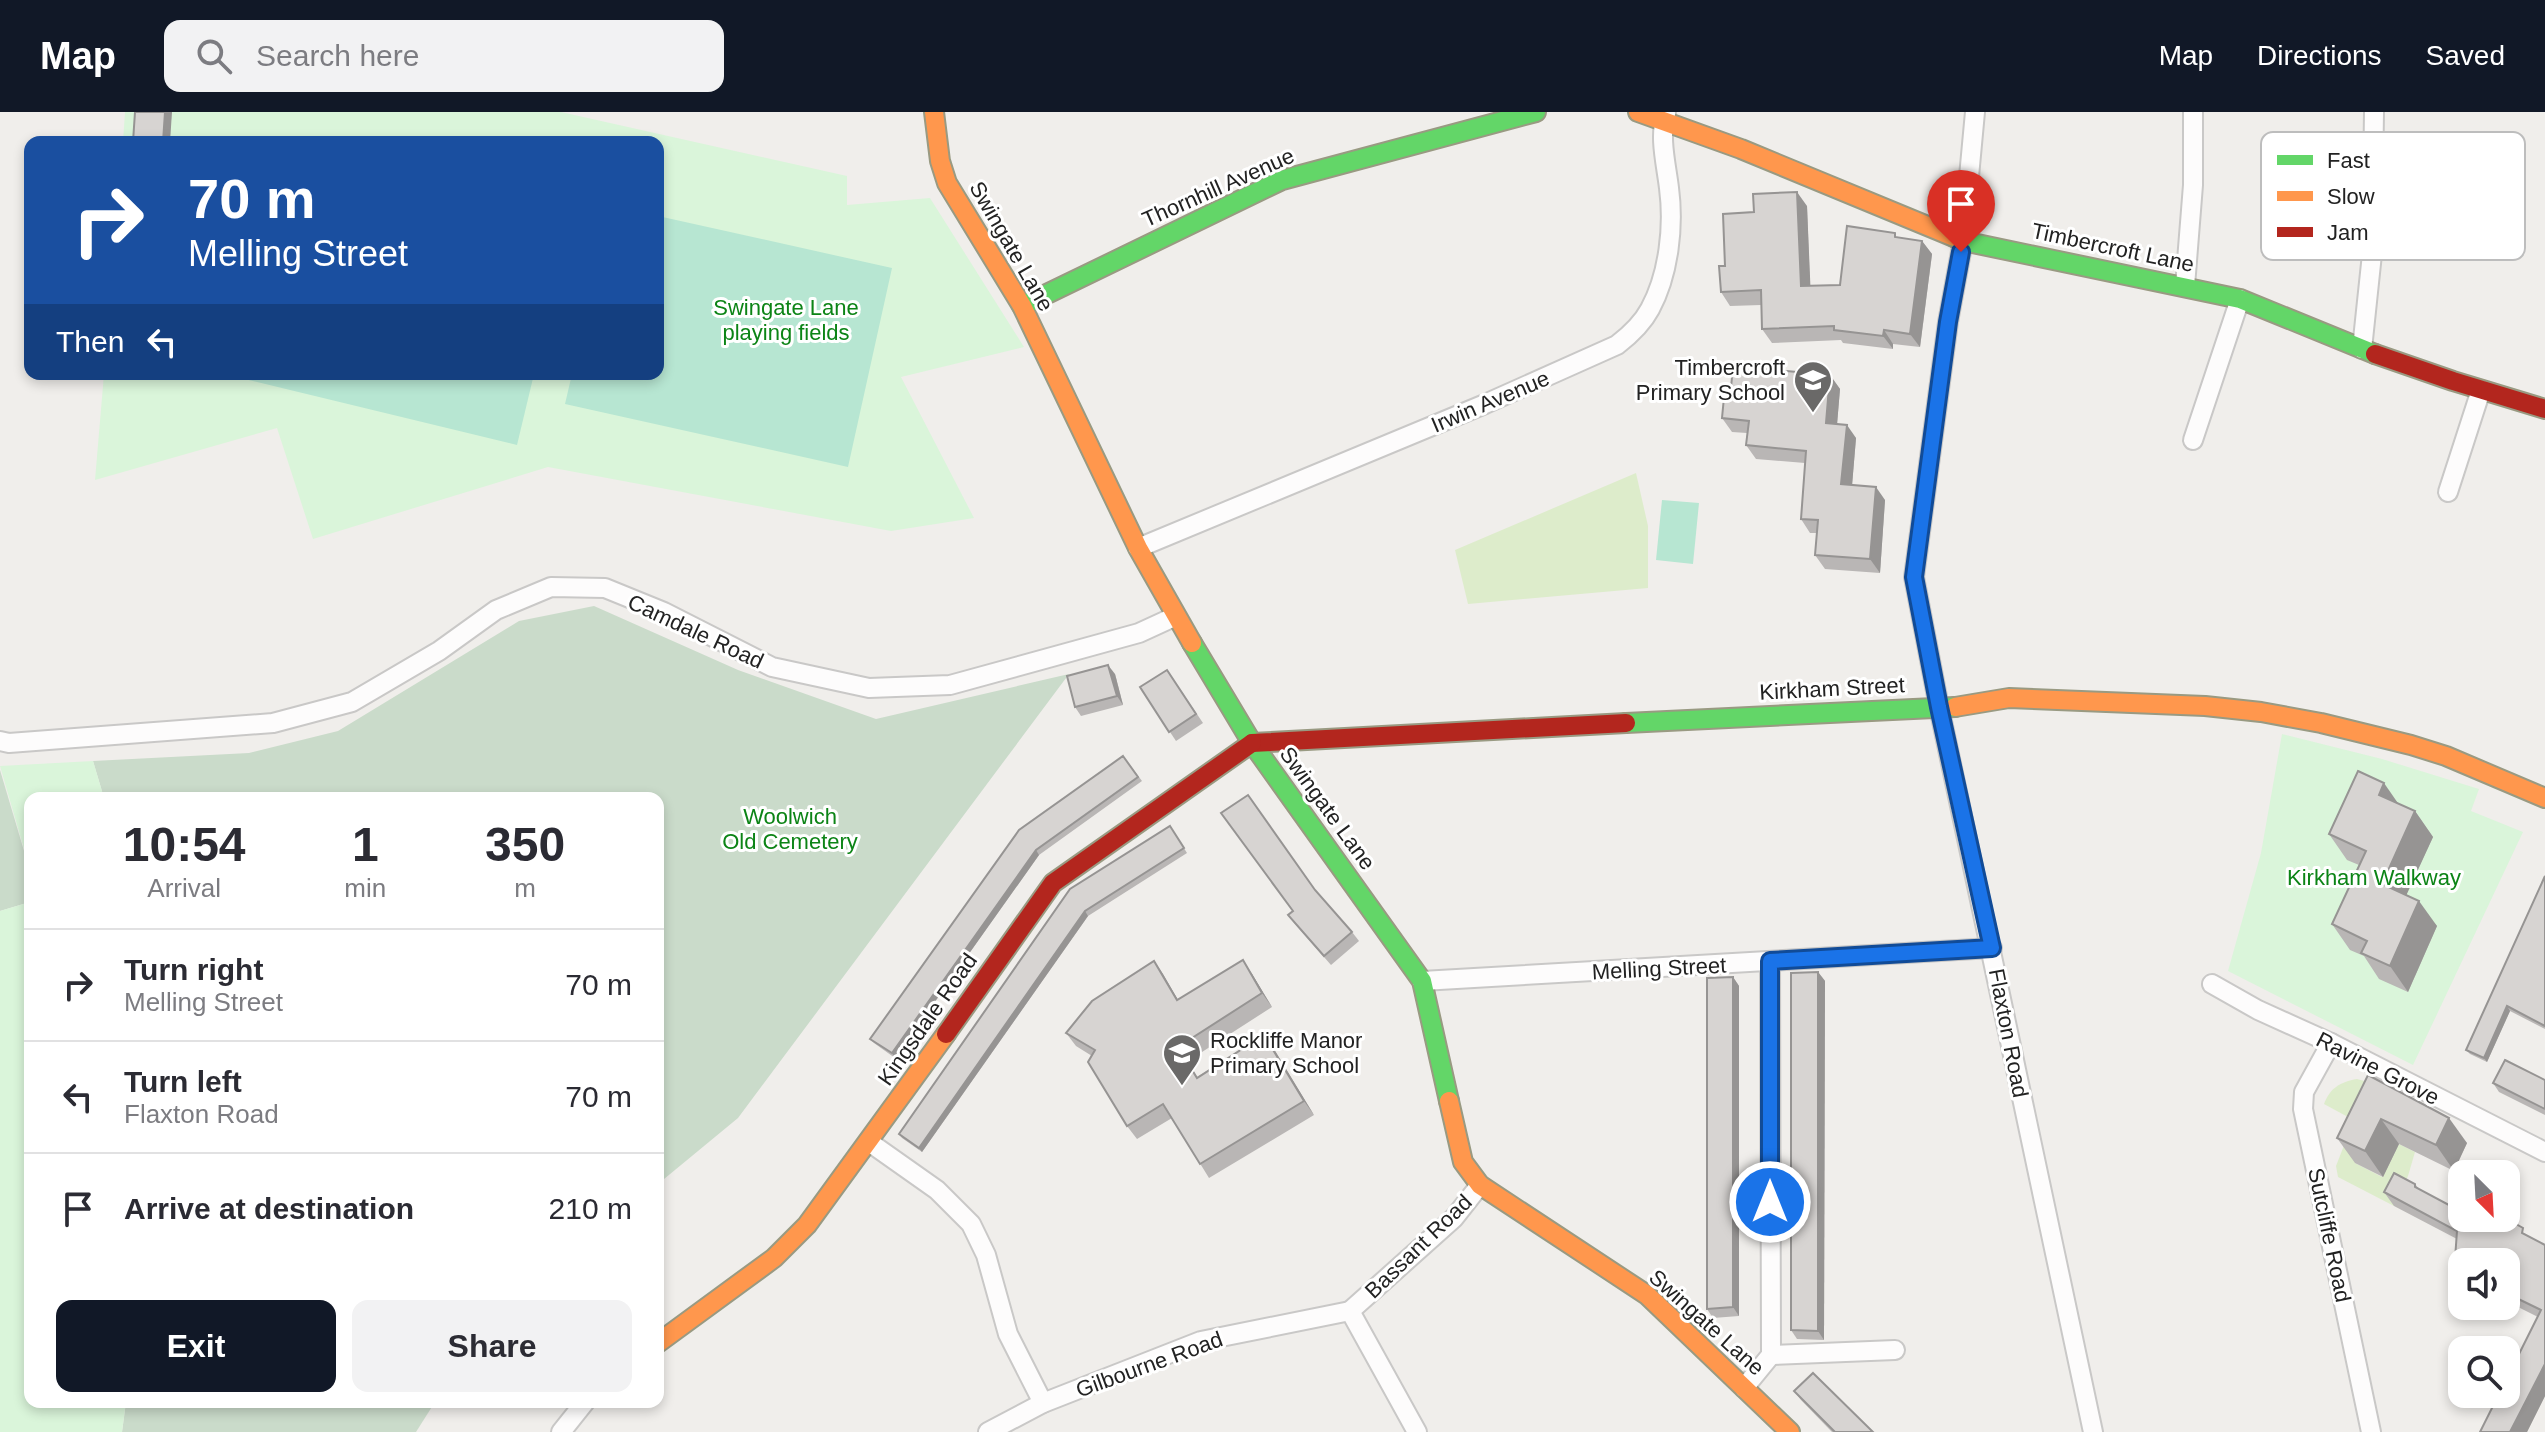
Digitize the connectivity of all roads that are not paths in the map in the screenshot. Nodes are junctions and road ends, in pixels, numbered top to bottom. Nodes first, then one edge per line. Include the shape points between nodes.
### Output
1 (934, 112) edge
2 (1536, 112) edge
3 (1638, 112) edge
4 (1975, 112) edge
5 (2193, 112) edge
6 (2374, 112) edge
7 (1666, 116) edge
8 (2374, 132) edge
9 (1963, 241) junction
10 (2371, 260) edge
11 (2185, 286) junction
12 (2240, 299) junction
13 (1022, 306) junction
14 (2362, 349) junction
15 (2481, 390) junction
16 (2545, 409) edge
17 (2193, 440) dead end
18 (2448, 492) dead end
19 (1138, 548) junction
20 (1176, 616) junction
21 (1939, 707) junction
22 (0, 741) edge
23 (1252, 743) junction
24 (2545, 798) edge
25 (1992, 948) junction
26 (1770, 961) junction
27 (1422, 981) junction
28 (2212, 984) dead end
29 (2331, 1043) junction
30 (869, 1142) junction
31 (2545, 1152) edge
32 (1480, 1185) junction
33 (1350, 1311) junction
34 (664, 1339) edge
35 (1895, 1350) dead end
36 (1771, 1355) junction
37 (1744, 1388) junction
38 (1043, 1403) junction
39 (580, 1408) edge
40 (561, 1432) edge
41 (988, 1432) edge
42 (1417, 1432) edge
43 (1790, 1432) edge
44 (2093, 1432) edge
45 (2371, 1432) edge

1 - 13 street, Swingate Lane via 947,183
2 - 13 street, Thornhill Avenue via 1282,180
3 - 7 street
4 - 9 street, Flaxton Road
5 - 11 street
6 - 8 street
7 - 9 street, Timbercroft Lane
7 - 19 street, Irwin Avenue via 1664,157 1671,215 1661,283 1635,331 1617,345 1485,404
9 - 11 street, Timbercroft Lane
9 - 21 street, Flaxton Road via 1914,577
10 - 14 street
11 - 12 street, Timbercroft Lane
12 - 14 street, Timbercroft Lane
12 - 17 street
13 - 19 street, Swingate Lane
14 - 15 street, Timbercroft Lane
15 - 16 street, Timbercroft Lane
15 - 18 street
19 - 20 street, Swingate Lane
20 - 22 street, Camdale Road via 1139,633 950,685 869,688 772,667 605,588 551,587 496,610 352,702 284,721
20 - 23 street, Swingate Lane
21 - 23 street, Kirkham Street
21 - 24 street, Kirkham Street via 2009,698 2261,712 2411,745
21 - 25 street, Flaxton Road
23 - 27 street, Swingate Lane
23 - 30 street, Kingsdale Road via 1053,883
25 - 26 street, Melling Street
25 - 44 street, Flaxton Road
26 - 27 street, Melling Street
26 - 36 street
27 - 32 street, Swingate Lane via 1463,1162
28 - 29 street, Ravine Grove
29 - 31 street, Ravine Grove
29 - 45 street, Sutcliffe Road via 2304,1092 2303,1109
30 - 34 street, Kingsdale Road via 807,1225 774,1258
30 - 38 street via 937,1190 971,1224 986,1255 1008,1334
32 - 33 street, Bassant Road via 1454,1218
32 - 37 street, Swingate Lane via 1647,1295
33 - 38 street, Gilbourne Road via 1201,1341
33 - 42 street, Bassant Road
35 - 36 street
36 - 37 street
37 - 43 street, Swingate Lane
38 - 41 street, Gilbourne Road
39 - 40 street

